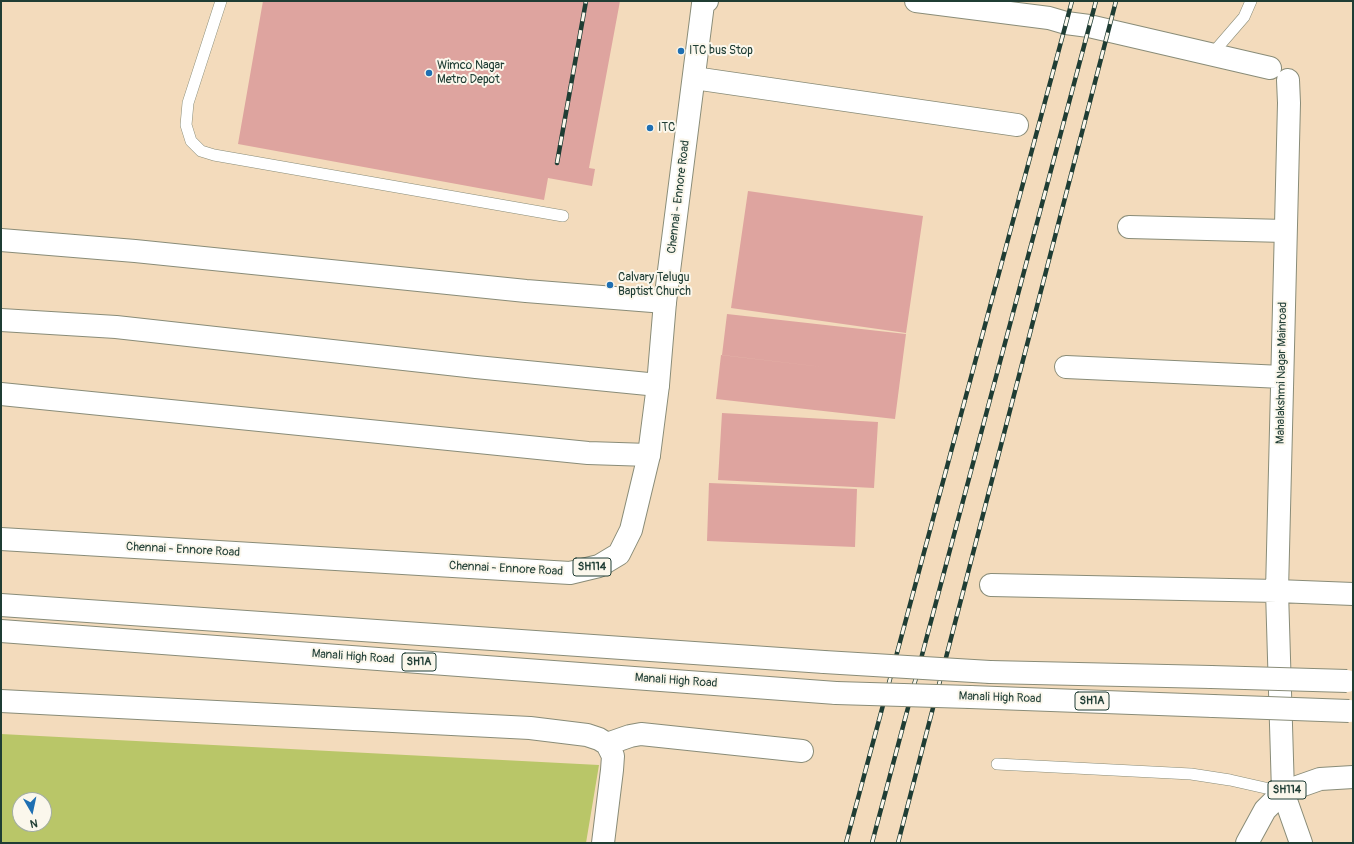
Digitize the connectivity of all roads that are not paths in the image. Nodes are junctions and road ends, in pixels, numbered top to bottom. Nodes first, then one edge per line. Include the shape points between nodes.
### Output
1 (221, 1) edge
2 (916, 1) edge
3 (1251, 1) edge
4 (705, 2) edge
5 (1212, 54) junction
6 (1270, 68) dead end
7 (694, 78) junction
8 (1288, 80) dead end
9 (1017, 125) dead end
10 (563, 216) dead end
11 (1129, 227) dead end
12 (1285, 231) junction
13 (1, 240) edge
14 (665, 302) junction
15 (1, 320) edge
16 (1066, 367) dead end
17 (1282, 377) junction
18 (658, 385) junction
19 (1, 394) edge
20 (649, 454) junction
21 (1, 539) edge
22 (991, 585) dead end
23 (1277, 591) junction
24 (1353, 594) edge
25 (1, 605) edge
26 (1, 631) edge
27 (1350, 681) edge
28 (1, 701) edge
29 (1351, 711) edge
30 (607, 744) junction
31 (802, 751) dead end
32 (998, 764) dead end
33 (1353, 777) edge
34 (1283, 792) junction
35 (603, 843) edge
36 (1247, 843) edge
37 (1301, 843) edge

1 - 10 lane via 188,103 186,125 191,141 201,151
2 - 5 street via 1049,18
3 - 5 lane via 1244,17
4 - 7 street, Chennai - Ennore Road / SH114
5 - 6 street
7 - 9 street
7 - 14 street, Chennai - Ennore Road / SH114
8 - 12 street, Mahalakshmi Nagar Mainroad
11 - 12 street
12 - 17 street, Mahalakshmi Nagar Mainroad
13 - 14 street via 135,251 510,290
14 - 18 street, Chennai - Ennore Road / SH114
15 - 18 street via 116,327
16 - 17 street
17 - 23 street, Mahalakshmi Nagar Mainroad
18 - 20 street, Chennai - Ennore Road / SH114
19 - 20 street via 588,453
20 - 21 street, Chennai - Ennore Road / SH114 via 631,530 619,554 599,566 570,572
22 - 23 street
23 - 24 street
23 - 34 street, Mahalakshmi Nagar Mainroad
25 - 27 street, SH1A, bridge via 990,672
26 - 29 street, Manali High Road / SH1A, bridge via 836,693
28 - 30 street via 530,728 587,735
30 - 31 street via 641,734
30 - 35 street via 613,756
32 - 34 lane via 1191,774
33 - 34 street, SH114 via 1320,779
34 - 36 street, SH114 via 1265,810
34 - 37 street, Mahalakshmi Nagar Mainroad

